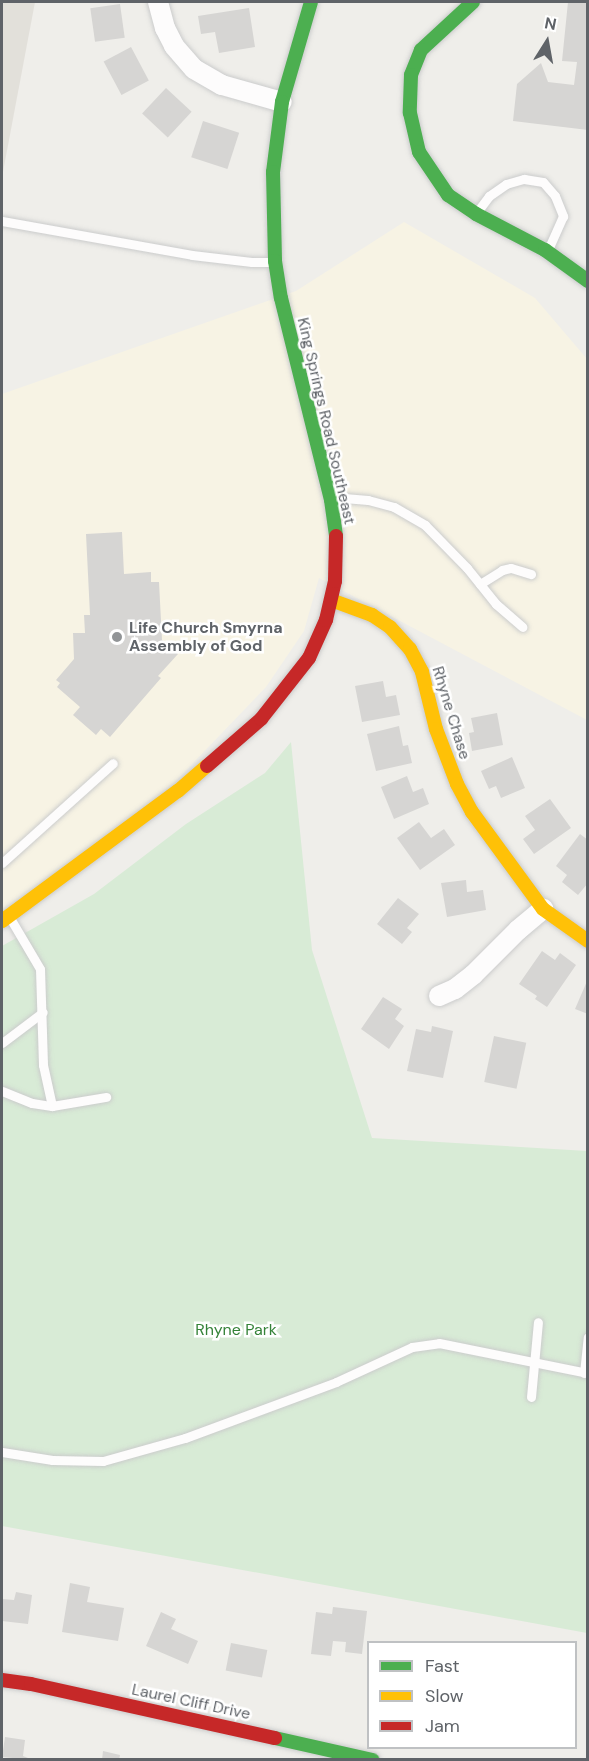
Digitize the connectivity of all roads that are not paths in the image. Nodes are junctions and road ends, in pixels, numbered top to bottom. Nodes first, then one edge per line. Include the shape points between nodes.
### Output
1 (158, 2) edge
2 (311, 2) edge
3 (473, 2) edge
4 (282, 102) junction
5 (476, 214) junction
6 (2, 221) edge
7 (548, 252) junction
8 (275, 261) junction
9 (588, 281) edge
10 (331, 501) junction
11 (531, 574) dead end
12 (480, 584) junction
13 (331, 600) junction
14 (522, 627) dead end
15 (113, 763) dead end
16 (2, 863) edge
17 (543, 909) junction
18 (5, 918) edge
19 (588, 941) edge
20 (439, 996) dead end
21 (43, 1011) junction
22 (2, 1043) edge
23 (2, 1091) edge
24 (106, 1097) dead end
25 (52, 1106) junction
26 (538, 1322) dead end
27 (588, 1337) edge
28 (532, 1362) junction
29 (586, 1373) edge
30 (531, 1397) dead end
31 (2, 1452) edge
32 (2, 1680) edge
33 (373, 1760) edge

1 - 4 street via 174,46 194,69 222,85
2 - 4 street, King Springs Road Southeast
3 - 5 street via 421,50 411,75 409,97 414,133 425,162 448,195
4 - 8 street, King Springs Road Southeast via 273,172
5 - 7 street
5 - 7 lane via 489,196 506,184 524,178 543,182 555,196 563,216
6 - 8 lane via 192,255
7 - 9 street
8 - 10 street, King Springs Road Southeast via 288,333
10 - 12 lane via 368,500 394,507 425,525
10 - 13 street, King Springs Road Southeast via 337,560
11 - 12 lane via 511,568
12 - 14 lane
13 - 17 street, Rhyne Chase via 372,615 390,627 417,658 436,729 461,791 492,843
13 - 18 street, King Springs Road Southeast via 309,658 261,719 178,791
15 - 16 lane
17 - 19 street, Rhyne Chase
17 - 20 street via 473,975
18 - 21 lane via 40,969
21 - 22 lane
21 - 25 lane via 43,1065
23 - 25 lane
24 - 25 lane
26 - 28 lane
27 - 29 lane
28 - 29 lane
28 - 30 lane
28 - 31 lane via 439,1343 412,1347 336,1382 185,1438 103,1461 52,1460
32 - 33 street, Laurel Cliff Drive

